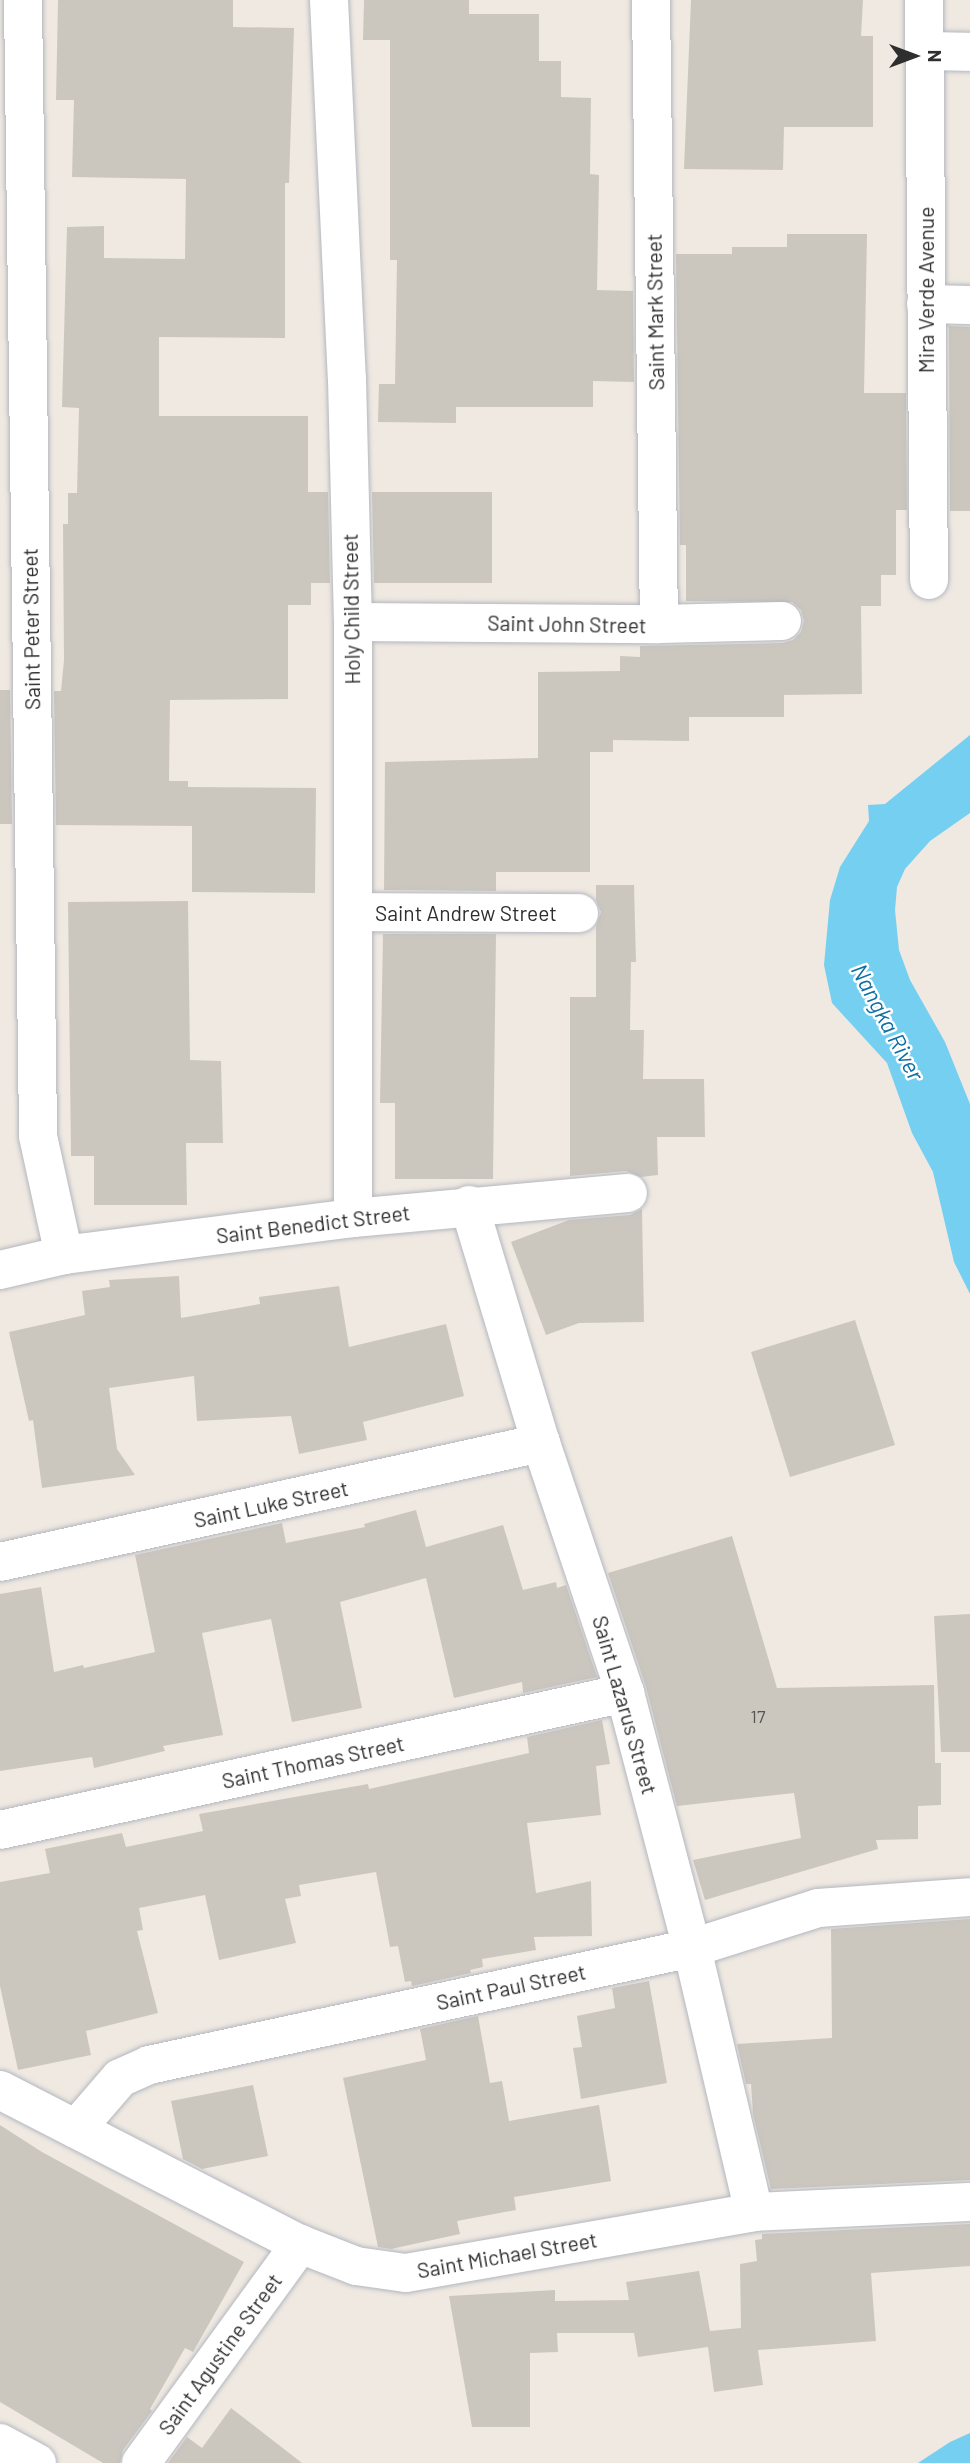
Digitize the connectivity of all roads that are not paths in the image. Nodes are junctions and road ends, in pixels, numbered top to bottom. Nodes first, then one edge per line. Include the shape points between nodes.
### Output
1 (23, 0) edge
2 (329, 0) edge
3 (651, 0) edge
4 (924, 0) edge
5 (924, 51) junction
6 (970, 52) edge
7 (926, 304) junction
8 (970, 305) edge
9 (929, 580) dead end
10 (782, 621) dead end
11 (353, 622) junction
12 (659, 624) junction
13 (353, 912) junction
14 (579, 914) dead end
15 (628, 1193) dead end
16 (469, 1205) junction
17 (354, 1218) junction
18 (64, 1255) junction
19 (0, 1270) edge
20 (541, 1443) junction
21 (0, 1562) edge
22 (625, 1693) junction
23 (0, 1830) edge
24 (970, 1897) edge
25 (692, 1948) junction
26 (0, 2090) edge
27 (76, 2129) junction
28 (970, 2202) edge
29 (754, 2212) junction
30 (300, 2244) junction
31 (0, 2443) edge
32 (37, 2463) edge
33 (141, 2463) edge

1 - 18 street, Saint Peter Street via 38,1136
2 - 11 street, Holy Child Street
3 - 12 street, Saint Mark Street
4 - 5 street, Mira Verde Avenue
5 - 6 street
5 - 7 street, Mira Verde Avenue
7 - 8 street
7 - 9 street, Mira Verde Avenue
10 - 12 street, Saint John Street
11 - 12 street, Saint John Street
11 - 13 street, Holy Child Street
13 - 14 street, Saint Andrew Street
13 - 17 street, Holy Child Street
15 - 16 street, Saint Benedict Street
16 - 17 street, Saint Benedict Street
16 - 20 street, Saint Lazarus Street
17 - 18 street, Saint Benedict Street
18 - 19 street, Saint Benedict Street
20 - 21 street, Saint Luke Street
20 - 22 street, Saint Lazarus Street
22 - 23 street, Saint Thomas Street
22 - 25 street, Saint Lazarus Street
24 - 25 street, Saint Paul Street via 818,1908
25 - 27 street, Saint Paul Street via 149,2065 120,2078
25 - 29 street, Saint Lazarus Street
26 - 27 street, Saint Michael Street
27 - 30 street, Saint Michael Street
28 - 29 street, Saint Michael Street
29 - 30 street, Saint Michael Street via 406,2273 356,2266
30 - 33 street, Saint Agustine Street
31 - 32 street

